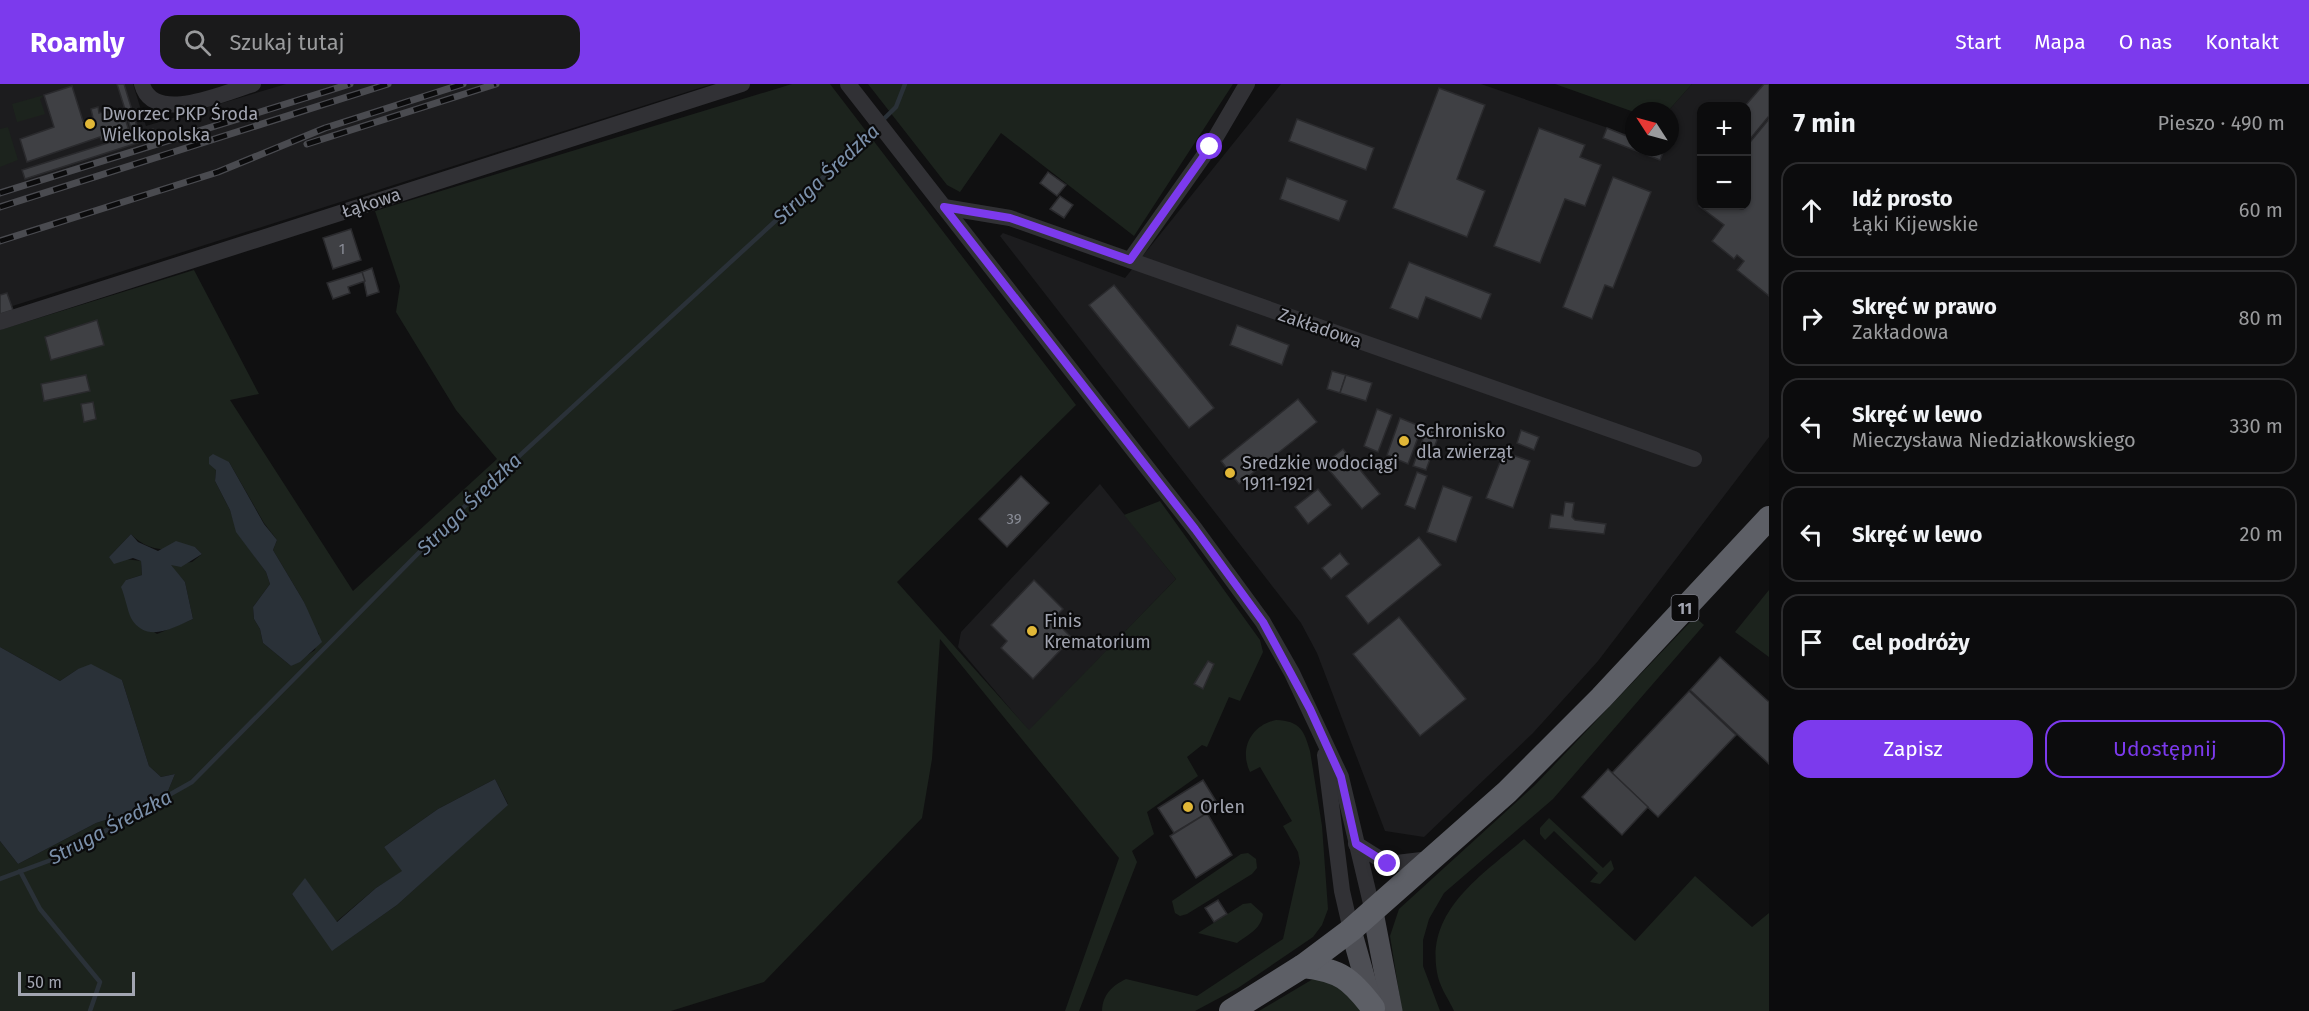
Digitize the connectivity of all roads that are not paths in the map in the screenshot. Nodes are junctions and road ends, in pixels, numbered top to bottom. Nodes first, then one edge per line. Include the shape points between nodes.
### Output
1 (142, 84) edge
2 (253, 84) edge
3 (742, 84) edge
4 (848, 84) edge
5 (1247, 84) edge
6 (944, 207) junction
7 (1130, 260) junction
8 (0, 321) edge
9 (1694, 459) dead end
10 (1769, 518) edge
11 (1323, 736) junction
12 (1356, 844) junction
13 (1434, 858) junction
14 (1373, 912) junction
15 (1351, 930) junction
16 (1303, 966) junction
17 (1380, 1010) edge
18 (1231, 1011) edge

1 - 2 street via 152,99 169,106
3 - 8 street, Łąkowa
4 - 6 street
5 - 7 street via 1210,147
6 - 7 street, Zakładowa via 1010,218
6 - 11 street via 1240,588 1278,648
7 - 9 street, Zakładowa
10 - 13 highway, 11 via 1601,698
11 - 12 street via 1341,777
11 - 15 street via 1342,891
12 - 13 street via 1388,864
12 - 14 street
13 - 14 highway, 11
14 - 15 highway, 11
14 - 17 main road
15 - 16 highway, 11
15 - 17 main road
16 - 17 highway via 1328,969 1353,982
16 - 18 highway, 11

